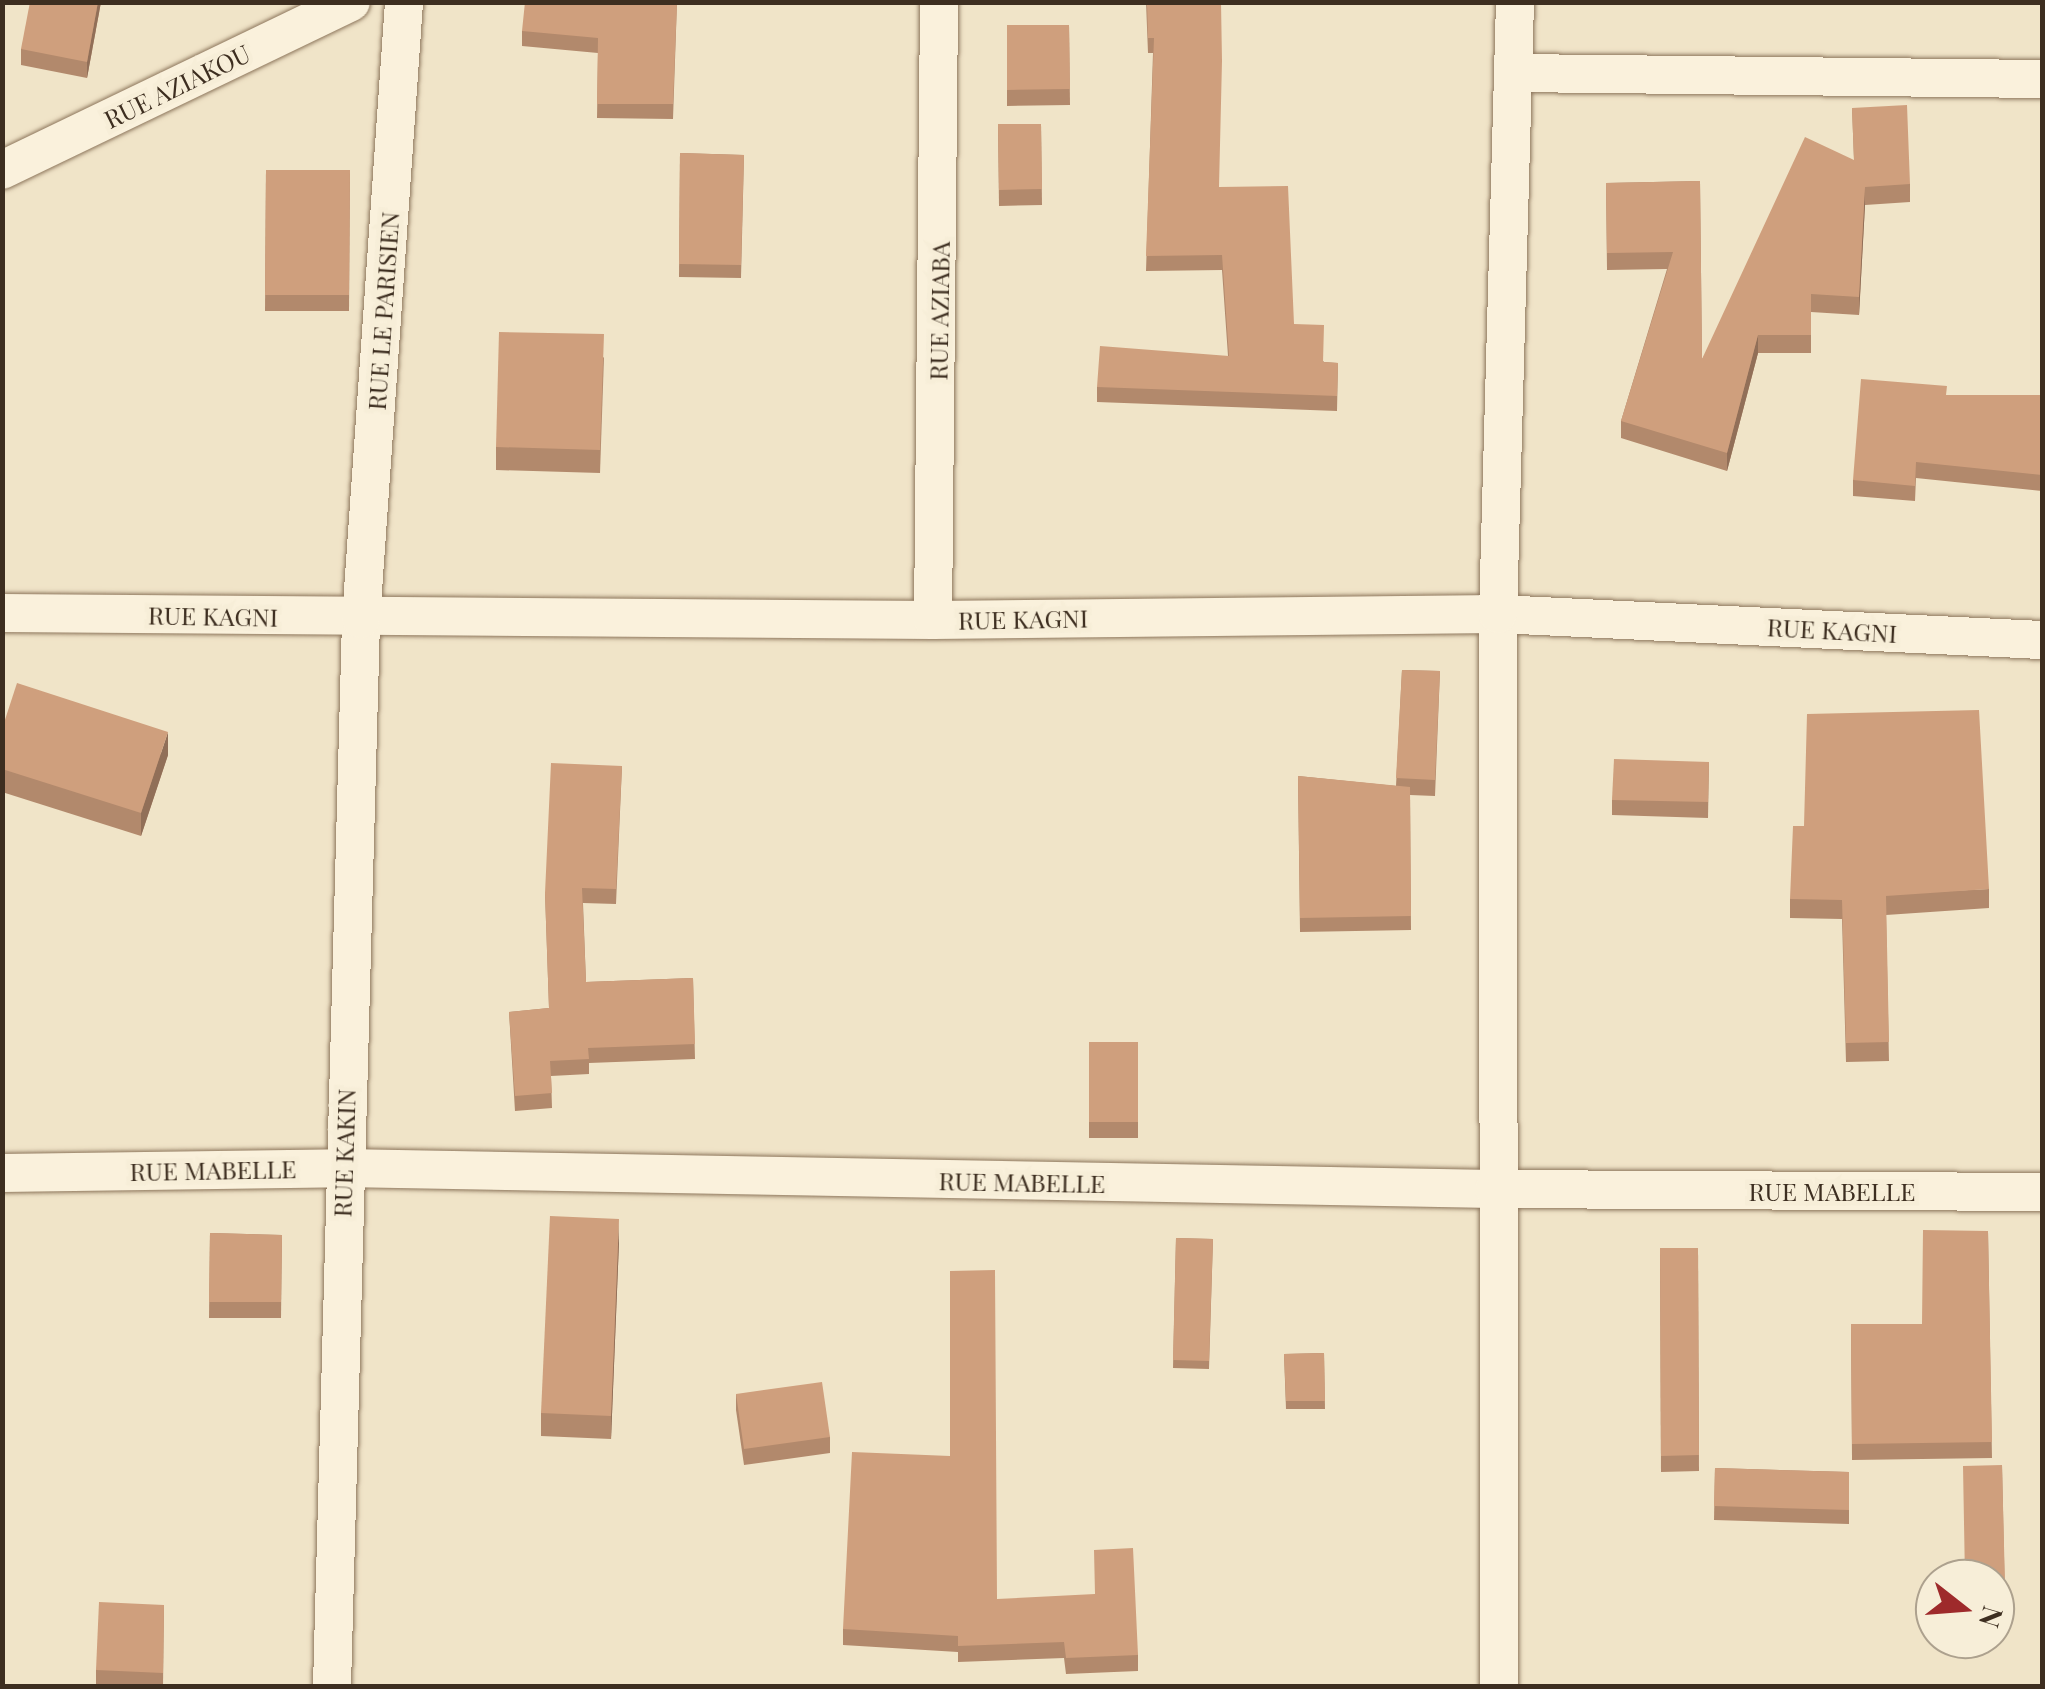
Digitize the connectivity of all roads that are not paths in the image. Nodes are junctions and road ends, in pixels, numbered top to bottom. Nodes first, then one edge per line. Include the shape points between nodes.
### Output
1 (351, 2) edge
2 (404, 2) edge
3 (939, 2) edge
4 (1515, 2) edge
5 (1514, 73) junction
6 (2042, 79) edge
7 (2, 170) edge
8 (2, 613) edge
9 (1498, 614) junction
10 (362, 619) junction
11 (932, 620) junction
12 (2042, 640) edge
13 (342, 1168) junction
14 (2, 1172) edge
15 (1494, 1189) junction
16 (2042, 1192) edge
17 (332, 1686) edge
18 (1500, 1686) edge

1 - 7 street, RUE AZIAKOU
2 - 10 street, RUE LE PARISIEN
3 - 11 street, RUE AZIABA
4 - 5 street
5 - 6 street
5 - 9 street
8 - 10 street, RUE KAGNI
9 - 11 street, RUE KAGNI
9 - 12 street, RUE KAGNI
9 - 15 street
10 - 11 street, RUE KAGNI
10 - 13 street, RUE KAKIN
13 - 14 street, RUE MABELLE
13 - 15 street, RUE MABELLE
13 - 17 street, RUE KAKIN
15 - 16 street, RUE MABELLE
15 - 18 street

